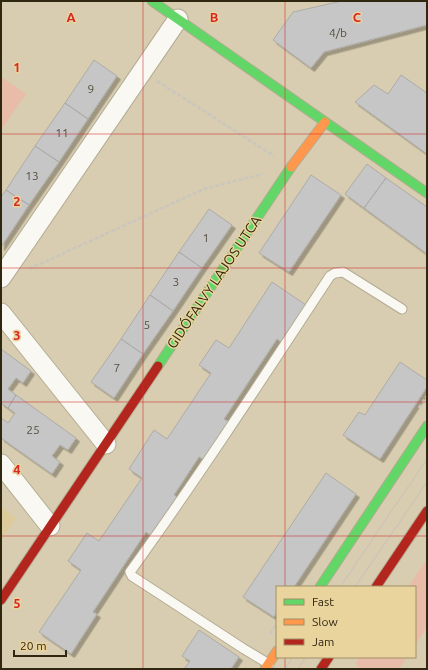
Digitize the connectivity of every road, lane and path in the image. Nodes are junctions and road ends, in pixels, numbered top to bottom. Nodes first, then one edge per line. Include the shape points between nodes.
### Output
1 (152, 1) edge
2 (178, 19) junction
3 (142, 71) junction
4 (325, 122) junction
5 (291, 167) junction
6 (427, 193) edge
7 (23, 272) dead end
8 (1, 278) edge
9 (402, 309) dead end
10 (1, 313) edge
11 (427, 426) edge
12 (106, 444) junction
13 (1, 464) edge
14 (424, 520) edge
15 (50, 526) junction
16 (321, 586) edge
17 (377, 586) edge
18 (1, 600) edge
19 (276, 652) edge
20 (328, 658) edge
21 (267, 666) edge
22 (321, 669) edge

1 - 2 street
2 - 3 street
2 - 4 street
3 - 5 path
3 - 8 street
4 - 5 street, GIDÓFALVY LAJOS UTCA
4 - 6 street
5 - 7 path via 204,190
5 - 12 street, GIDÓFALVY LAJOS UTCA
9 - 21 lane via 343,272 330,276 130,572 132,576
10 - 12 street
11 - 16 street
12 - 15 street, GIDÓFALVY LAJOS UTCA
13 - 15 street
14 - 17 street
15 - 18 street, GIDÓFALVY LAJOS UTCA
19 - 21 street
20 - 22 street

